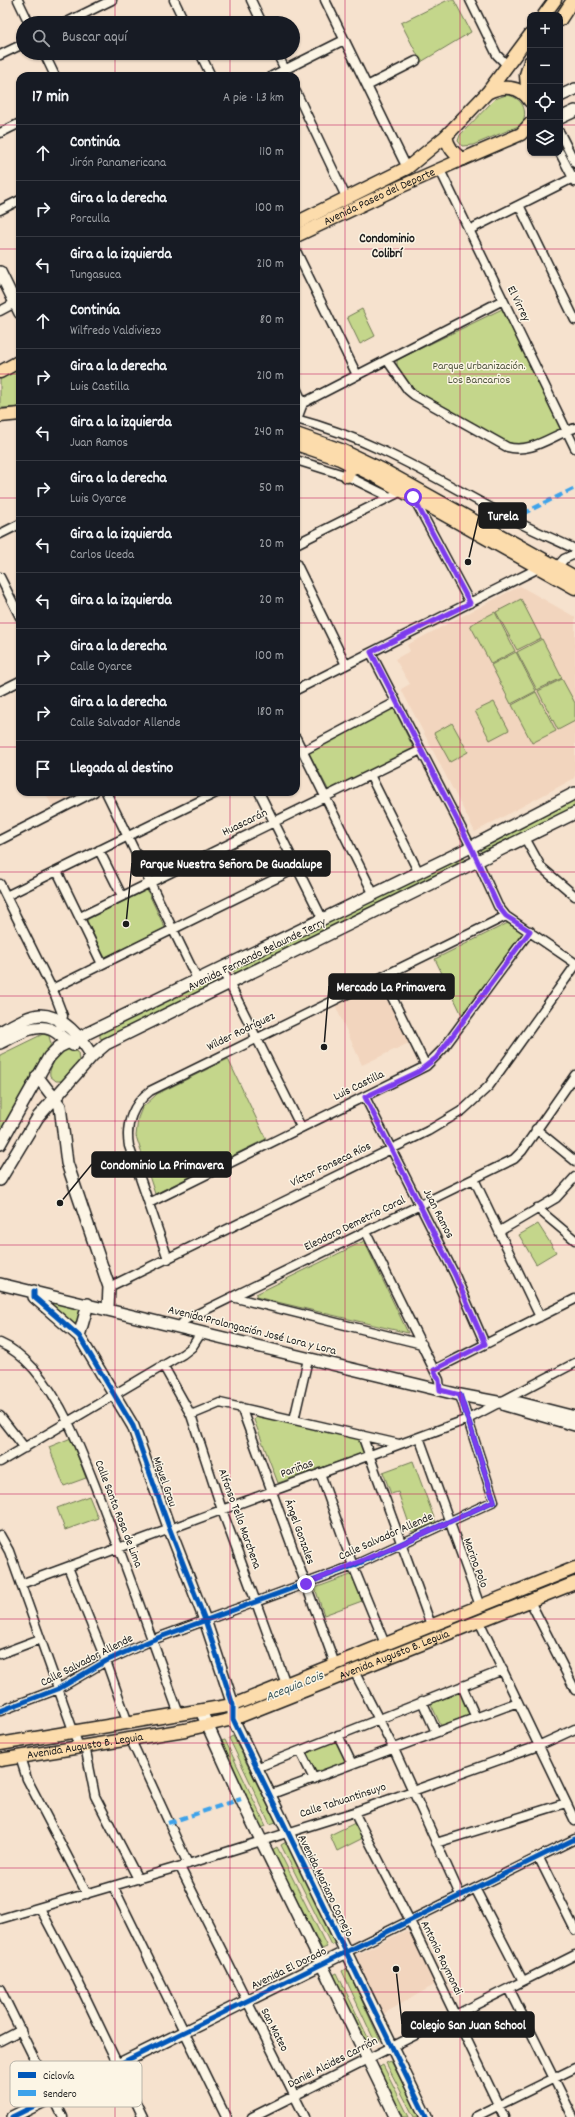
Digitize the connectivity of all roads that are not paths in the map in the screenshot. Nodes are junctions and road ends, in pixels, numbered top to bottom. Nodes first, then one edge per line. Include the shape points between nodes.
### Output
1 (18, 0) edge
2 (112, 0) edge
3 (174, 0) edge
4 (251, 0) edge
5 (325, 0) edge
6 (470, 0) edge
7 (554, 0) edge
8 (573, 0) edge
9 (546, 12) edge
10 (563, 15) edge
11 (26, 16) edge
12 (79, 16) edge
13 (182, 16) edge
14 (259, 16) edge
15 (527, 39) edge
16 (344, 40) junction
17 (16, 47) edge
18 (0, 55) edge
19 (47, 60) edge
20 (203, 60) edge
21 (280, 60) edge
22 (416, 61) dead end
23 (507, 65) junction
24 (53, 72) edge
25 (208, 72) edge
26 (286, 72) edge
27 (289, 72) edge
28 (527, 72) edge
29 (527, 83) edge
30 (367, 86) junction
31 (575, 89) edge
32 (487, 93) junction
33 (563, 95) edge
34 (527, 98) edge
35 (300, 100) edge
36 (575, 111) edge
37 (563, 117) edge
38 (16, 125) edge
39 (525, 132) edge
40 (0, 133) edge
41 (446, 136) junction
42 (563, 139) edge
43 (562, 156) edge
44 (463, 159) junction
45 (575, 163) edge
46 (407, 168) junction
47 (440, 170) junction
48 (574, 179) edge
49 (347, 199) junction
50 (16, 202) edge
51 (519, 205) junction
52 (0, 210) edge
53 (300, 222) edge
54 (469, 230) junction
55 (300, 234) edge
56 (300, 259) edge
57 (0, 272) edge
58 (503, 300) junction
59 (16, 304) edge
60 (16, 308) edge
61 (0, 311) edge
62 (575, 320) edge
63 (386, 360) junction
64 (16, 363) edge
65 (0, 372) edge
66 (357, 375) junction
67 (300, 397) edge
68 (303, 403) junction
69 (300, 411) edge
70 (16, 414) edge
71 (0, 416) edge
72 (300, 420) edge
73 (575, 428) edge
74 (566, 430) junction
75 (300, 435) edge
76 (300, 446) edge
77 (575, 448) edge
78 (300, 461) edge
79 (352, 465) junction
80 (347, 476) junction
81 (408, 494) junction
82 (390, 497) junction
83 (16, 526) edge
84 (0, 534) edge
85 (300, 542) edge
86 (575, 550) edge
87 (575, 554) edge
88 (539, 568) junction
89 (557, 568) junction
90 (300, 571) edge
91 (0, 577) edge
92 (575, 577) edge
93 (575, 588) edge
94 (470, 603) junction
95 (16, 609) edge
96 (371, 652) junction
97 (346, 665) junction
98 (16, 683) edge
99 (300, 688) edge
100 (0, 691) edge
101 (396, 702) junction
102 (300, 745) edge
103 (421, 750) junction
104 (303, 751) junction
105 (370, 775) junction
106 (575, 794) edge
107 (86, 796) edge
108 (108, 796) edge
109 (210, 796) edge
110 (261, 796) edge
111 (326, 796) junction
112 (574, 817) edge
113 (274, 822) junction
114 (127, 836) junction
115 (525, 838) junction
116 (0, 840) edge
117 (471, 847) junction
118 (99, 850) junction
119 (478, 862) junction
120 (297, 868) junction
121 (57, 871) junction
122 (419, 873) junction
123 (150, 883) junction
124 (0, 884) edge
125 (374, 895) junction
126 (6, 896) junction
127 (122, 896) junction
128 (575, 896) edge
129 (506, 916) junction
130 (80, 917) junction
131 (323, 920) junction
132 (173, 929) junction
133 (530, 931) junction
134 (575, 963) edge
135 (102, 964) junction
136 (575, 966) edge
137 (222, 969) junction
138 (382, 977) junction
139 (198, 981) junction
140 (230, 983) junction
141 (52, 989) junction
142 (62, 1023) junction
143 (2, 1034) edge
144 (57, 1034) junction
145 (257, 1038) junction
146 (74, 1040) junction
147 (92, 1056) junction
148 (426, 1066) junction
149 (575, 1075) edge
150 (37, 1076) junction
151 (365, 1097) junction
152 (54, 1098) junction
153 (301, 1128) junction
154 (536, 1129) junction
155 (0, 1144) edge
156 (392, 1149) junction
157 (575, 1161) edge
158 (575, 1177) edge
159 (474, 1179) junction
160 (0, 1180) edge
161 (149, 1202) junction
162 (420, 1206) junction
163 (537, 1208) junction
164 (500, 1231) junction
165 (366, 1232) junction
166 (575, 1240) edge
167 (168, 1259) junction
168 (0, 1284) edge
169 (109, 1287) junction
170 (34, 1291) junction
171 (232, 1297) junction
172 (575, 1299) edge
173 (88, 1304) junction
174 (108, 1310) junction
175 (540, 1317) junction
176 (179, 1327) junction
177 (201, 1333) junction
178 (79, 1336) junction
179 (0, 1343) edge
180 (422, 1344) junction
181 (485, 1344) junction
182 (308, 1359) junction
183 (575, 1363) edge
184 (163, 1365) junction
185 (434, 1370) junction
186 (440, 1390) junction
187 (115, 1394) junction
188 (460, 1395) junction
189 (497, 1402) junction
190 (241, 1407) junction
191 (191, 1415) junction
192 (0, 1416) edge
193 (575, 1417) edge
194 (468, 1419) junction
195 (294, 1420) junction
196 (67, 1422) junction
197 (575, 1425) edge
198 (362, 1435) junction
199 (419, 1437) junction
200 (399, 1444) junction
201 (25, 1448) junction
202 (369, 1456) junction
203 (0, 1462) edge
204 (320, 1473) junction
205 (272, 1491) junction
206 (222, 1510) junction
207 (449, 1522) junction
208 (170, 1530) junction
209 (0, 1535) edge
210 (401, 1544) junction
211 (119, 1548) junction
212 (353, 1566) junction
213 (68, 1567) junction
214 (575, 1568) edge
215 (575, 1583) edge
216 (21, 1584) junction
217 (306, 1584) junction
218 (530, 1601) junction
219 (257, 1602) junction
220 (480, 1606) junction
221 (204, 1620) junction
222 (479, 1621) junction
223 (431, 1625) junction
224 (40, 1639) junction
225 (152, 1640) junction
226 (385, 1644) junction
227 (0, 1654) edge
228 (106, 1660) junction
229 (335, 1664) junction
230 (503, 1670) junction
231 (354, 1671) junction
232 (286, 1684) junction
233 (462, 1686) junction
234 (58, 1689) junction
235 (575, 1690) edge
236 (422, 1701) junction
237 (518, 1702) junction
238 (233, 1705) junction
239 (0, 1711) edge
240 (201, 1712) junction
241 (179, 1714) junction
242 (378, 1718) junction
243 (476, 1718) junction
244 (233, 1719) junction
245 (128, 1723) junction
246 (206, 1725) junction
247 (575, 1729) edge
248 (74, 1732) junction
249 (436, 1732) junction
250 (338, 1735) junction
251 (130, 1738) junction
252 (0, 1744) edge
253 (81, 1746) junction
254 (538, 1746) junction
255 (393, 1747) junction
256 (300, 1751) junction
257 (20, 1757) junction
258 (0, 1760) edge
259 (352, 1764) junction
260 (256, 1768) junction
261 (314, 1779) junction
262 (413, 1791) junction
263 (269, 1795) junction
264 (566, 1803) junction
265 (354, 1812) junction
266 (575, 1821) edge
267 (287, 1832) junction
268 (575, 1839) edge
269 (261, 1840) junction
270 (436, 1843) junction
271 (539, 1858) junction
272 (184, 1865) junction
273 (138, 1879) junction
274 (113, 1886) junction
275 (476, 1890) junction
276 (87, 1894) junction
277 (460, 1897) junction
278 (40, 1908) junction
279 (0, 1919) edge
280 (410, 1921) junction
281 (575, 1930) edge
282 (346, 1952) junction
283 (575, 1955) edge
284 (321, 1964) junction
285 (523, 1981) junction
286 (509, 1988) junction
287 (0, 1989) edge
288 (246, 2001) junction
289 (455, 2015) junction
290 (21, 2030) junction
291 (183, 2032) junction
292 (0, 2041) edge
293 (391, 2047) junction
294 (367, 2059) junction
295 (36, 2061) edge
296 (114, 2061) edge
297 (124, 2061) edge
298 (575, 2068) edge
299 (554, 2078) junction
300 (294, 2096) junction
301 (499, 2105) junction
302 (32, 2107) edge
303 (58, 2107) edge
304 (138, 2107) edge
305 (12, 2117) edge
306 (63, 2117) edge
307 (143, 2117) edge
308 (226, 2117) edge
309 (252, 2117) edge
310 (305, 2117) edge
311 (396, 2117) edge
312 (426, 2117) edge
313 (475, 2117) edge
314 (504, 2117) edge
315 (573, 2117) edge

1 - 11 street
2 - 12 street
3 - 13 street
4 - 14 street
5 - 16 street
6 - 23 street via 497,55
7 - 9 main road
8 - 10 main road
15 - 23 main road, Avenida Paseo del Deporte
16 - 27 street
16 - 30 street
17 - 18 street
19 - 24 street
20 - 25 street
21 - 26 street
22 - 30 street
23 - 32 main road, Avenida Paseo del Deporte
28 - 29 main road
30 - 46 street
31 - 33 street
32 - 34 main road via 499,88 513,88
32 - 41 main road, Avenida Paseo del Deporte
35 - 49 street
36 - 37 street
38 - 40 street
39 - 44 main road, Avenida Paseo del Deporte
41 - 44 main road via 449,148
41 - 46 main road, Avenida Paseo del Deporte
42 - 45 street
43 - 48 street
44 - 47 main road, Avenida Paseo del Deporte
46 - 49 main road, Avenida Paseo del Deporte
47 - 54 street, El Virrey
47 - 55 main road, Avenida Paseo del Deporte
48 - 51 street
49 - 53 main road, Avenida Paseo del Deporte
50 - 52 street
51 - 54 street
51 - 62 street
54 - 58 street, El Virrey
56 - 66 street
57 - 59 street
58 - 63 street
58 - 74 street, El Virrey
60 - 61 street
63 - 66 street
63 - 74 street via 414,395 507,447 514,449 534,446
64 - 65 main road
66 - 68 street
67 - 68 street
68 - 69 street
70 - 71 main road
72 - 86 street via 376,446
73 - 74 street
74 - 77 street, El Virrey
75 - 89 main road via 341,450 383,470
76 - 79 main road
78 - 80 street
79 - 80 main road
79 - 81 main road
80 - 82 street
81 - 82 street
81 - 88 main road
81 - 94 street
82 - 85 street
83 - 84 street
87 - 89 street via 564,559
88 - 93 main road
88 - 94 street
89 - 92 main road
90 - 97 street
91 - 95 street
94 - 96 street
96 - 97 street
96 - 101 street
97 - 99 street
98 - 100 street
101 - 103 street
101 - 104 street
102 - 104 street
103 - 105 street, Huascarán
103 - 117 street
104 - 111 street
105 - 111 street, Huascarán
105 - 122 street
106 - 117 street, Avenida Fernando Belaunde Terry
107 - 116 street
108 - 114 street
109 - 114 street
110 - 113 street
111 - 113 street, Huascarán
111 - 125 street
112 - 115 street, Avenida Fernando Belaunde Terry
113 - 120 street
113 - 123 street, Huascarán
114 - 118 street
114 - 123 street
115 - 119 street, Avenida Fernando Belaunde Terry
115 - 128 street via 541,867
117 - 119 street
117 - 122 street, Avenida Fernando Belaunde Terry
118 - 121 street
118 - 127 street
119 - 129 street via 498,906
119 - 140 street, Avenida Fernando Belaunde Terry
120 - 131 street
120 - 132 street
121 - 126 street
121 - 130 street
122 - 125 street, Avenida Fernando Belaunde Terry
123 - 127 street, Huascarán
123 - 132 street
124 - 126 street
125 - 131 street, Avenida Fernando Belaunde Terry
126 - 141 street
127 - 130 street, Huascarán
129 - 133 street
129 - 138 street, Wilder Rodríguez
130 - 135 street
131 - 137 street, Avenida Fernando Belaunde Terry
132 - 135 street
132 - 139 street
133 - 134 street
133 - 148 street, Luis Castilla via 443,1049
135 - 141 street
136 - 156 street, Víctor Fonseca Ríos via 499,1073 478,1098 447,1121
137 - 139 street, Avenida Fernando Belaunde Terry
137 - 140 street
138 - 145 street, Wilder Rodríguez
138 - 148 street
139 - 146 street, Avenida Fernando Belaunde Terry
140 - 145 street
140 - 147 street, Avenida Fernando Belaunde Terry via 106,1044
141 - 142 street via 63,1016
142 - 143 street via 42,1015 32,1017
142 - 144 street
142 - 146 street
143 - 144 street via 35,1028 51,1030
144 - 146 street
145 - 153 street
145 - 161 street, Wilder Rodríguez via 150,1091 136,1105 127,1136
146 - 147 street
146 - 150 street, Avenida Fernando Belaunde Terry via 49,1057
147 - 152 street, Avenida Fernando Belaunde Terry
148 - 151 street, Luis Castilla
149 - 154 street, Eleodoro Demetrio Coral
150 - 152 street
150 - 155 street, Avenida Fernando Belaunde Terry
151 - 153 street, Luis Castilla
151 - 156 street, Juan Ramos
152 - 160 street, Avenida Fernando Belaunde Terry via 38,1117
152 - 169 street via 60,1106 67,1163
153 - 161 street, Luis Castilla
154 - 157 street
154 - 159 street, Eleodoro Demetrio Coral via 514,1159
156 - 162 street, Juan Ramos
156 - 167 street, Víctor Fonseca Ríos
158 - 163 street via 560,1194
159 - 162 street, Eleodoro Demetrio Coral
159 - 164 street
161 - 167 street, Wilder Rodríguez
162 - 165 street, Eleodoro Demetrio Coral
162 - 181 street, Juan Ramos via 455,1275
163 - 164 street
163 - 166 street
164 - 175 street
165 - 171 street, Eleodoro Demetrio Coral
165 - 180 street
167 - 169 street, Víctor Fonseca Ríos
168 - 170 street, Avenida Prolongación José Lora y Lora
169 - 174 street
170 - 173 street, Avenida Prolongación José Lora y Lora
170 - 178 street, Miguel Grau via 34,1298
171 - 176 street, Eleodoro Demetrio Coral via 185,1320
171 - 180 street
172 - 175 street
173 - 174 street, Avenida Prolongación José Lora y Lora
173 - 178 street
174 - 176 street, Avenida Prolongación José Lora y Lora
175 - 181 street
176 - 177 street, Avenida Prolongación José Lora y Lora
177 - 182 street, Avenida Prolongación José Lora y Lora
177 - 184 street via 192,1347
178 - 187 street, Miguel Grau
179 - 196 street, Calle Santa Rosa de Lima via 34,1368
180 - 185 street
181 - 185 street
182 - 186 street, Avenida Prolongación José Lora y Lora
182 - 195 street
183 - 189 street, Pariñas
184 - 187 street
184 - 191 street, Alfonso Tello Marchena
185 - 186 street
186 - 188 street, Avenida Prolongación José Lora y Lora
187 - 196 street
187 - 208 street, Miguel Grau via 139,1439
188 - 189 street, Avenida Prolongación José Lora y Lora
188 - 194 street
189 - 193 street, Avenida Prolongación José Lora y Lora via 520,1403
189 - 194 street, Pariñas
189 - 197 street, Avenida Prolongación José Lora y Lora
190 - 191 street via 220,1403
190 - 195 street
190 - 205 street, Ángel Gonzales
191 - 206 street, Alfonso Tello Marchena
192 - 201 street
194 - 199 street, Pariñas
194 - 207 street, Calle Salvador Allende via 494,1501
195 - 198 street
196 - 201 street
196 - 211 street, Calle Santa Rosa de Lima
198 - 200 street
198 - 202 street
199 - 200 street, Pariñas
199 - 207 street, Marino Polo
200 - 202 street, Pariñas
201 - 203 street
202 - 204 street, Pariñas
202 - 210 street
204 - 205 street, Pariñas
204 - 212 street
205 - 206 street, Pariñas
205 - 217 street, Ángel Gonzales
206 - 208 street, Pariñas
206 - 219 street, Alfonso Tello Marchena
207 - 210 street, Calle Salvador Allende
207 - 220 street, Marino Polo
208 - 211 street, Pariñas
208 - 221 street, Miguel Grau
209 - 216 street
210 - 212 street, Calle Salvador Allende
210 - 223 street
211 - 213 street, Pariñas
211 - 225 street, Calle Santa Rosa de Lima
212 - 217 street, Calle Salvador Allende
212 - 226 street
213 - 216 street, Pariñas
213 - 228 street
214 - 220 main road, Avenida Augusto B. Leguia
215 - 218 main road, Avenida Augusto B. Leguia
216 - 224 street
217 - 219 street, Calle Salvador Allende
217 - 229 street, Ángel Gonzales
218 - 222 main road, Avenida Augusto B. Leguia
218 - 235 street
219 - 221 street, Calle Salvador Allende
219 - 232 street, Alfonso Tello Marchena
220 - 223 main road, Avenida Augusto B. Leguia
221 - 225 street, Calle Salvador Allende
221 - 238 street, Miguel Grau
222 - 230 street
222 - 231 main road, Avenida Augusto B. Leguia
223 - 226 main road, Avenida Augusto B. Leguia
224 - 227 street
224 - 234 street
225 - 228 street, Calle Salvador Allende
225 - 241 street, Calle Santa Rosa de Lima
226 - 229 main road, Avenida Augusto B. Leguia
228 - 234 street, Calle Salvador Allende
228 - 245 street
229 - 232 main road, Avenida Augusto B. Leguia
230 - 233 street
230 - 237 street
231 - 242 street
231 - 244 main road, Avenida Augusto B. Leguia
232 - 238 main road, Avenida Augusto B. Leguia
233 - 236 street
233 - 243 street
234 - 239 street, Calle Salvador Allende
234 - 248 street
236 - 242 street
236 - 249 street
237 - 243 street
237 - 254 street
238 - 240 main road, Avenida Augusto B. Leguia
238 - 244 street, Avenida Mariano Cornejo
240 - 241 main road, Avenida Augusto B. Leguia
240 - 246 street
241 - 245 main road, Avenida Augusto B. Leguia
242 - 250 street
242 - 255 street
243 - 249 street
244 - 246 main road, Avenida Augusto B. Leguia
244 - 260 street, Avenida Mariano Cornejo
245 - 248 main road, Avenida Augusto B. Leguia
246 - 251 main road, Avenida Augusto B. Leguia
246 - 269 street
247 - 254 street, Calle Tahuantinsuyo
248 - 252 main road, Avenida Augusto B. Leguia
248 - 253 street
249 - 255 street
250 - 256 street
250 - 259 street
251 - 253 main road, Avenida Augusto B. Leguia
251 - 272 street, San Mateo
253 - 257 main road, Avenida Augusto B. Leguia
253 - 273 street via 95,1796
254 - 262 street, Calle Tahuantinsuyo
254 - 264 street
255 - 259 street
255 - 262 street
256 - 260 street
256 - 261 street
257 - 258 main road, Avenida Augusto B. Leguia
257 - 276 street via 27,1779
259 - 261 street
260 - 263 street, Avenida Mariano Cornejo
261 - 263 street
262 - 265 street, Calle Tahuantinsuyo
262 - 270 street
263 - 267 street, Avenida Mariano Cornejo
264 - 266 street
264 - 270 street
265 - 267 street, Calle Tahuantinsuyo
265 - 280 street, Antonio Raymondi
267 - 269 street, Calle Tahuantinsuyo
267 - 282 street, Avenida Mariano Cornejo
268 - 271 street, Avenida El Dorado
269 - 272 street, Calle Tahuantinsuyo
269 - 284 street
270 - 277 street
271 - 275 street, Avenida El Dorado
271 - 281 street
272 - 273 street, Calle Tahuantinsuyo
272 - 288 street, San Mateo
273 - 274 street, Calle Tahuantinsuyo
274 - 276 street, Calle Tahuantinsuyo
274 - 291 street
275 - 277 street, Avenida El Dorado
275 - 285 street
276 - 278 street, Calle Tahuantinsuyo
277 - 280 street, Avenida El Dorado
278 - 279 street, Calle Tahuantinsuyo
278 - 296 street via 72,1969
280 - 282 street, Avenida El Dorado
280 - 289 street, Antonio Raymondi
282 - 284 street, Avenida El Dorado
282 - 293 street, Avenida Mariano Cornejo
283 - 285 street, Daniel Alcides Carrión
284 - 288 street, Avenida El Dorado
284 - 294 street
285 - 286 street, Daniel Alcides Carrión
286 - 289 street, Daniel Alcides Carrión
286 - 299 street
287 - 290 street
288 - 291 street, Avenida El Dorado
288 - 300 street, San Mateo
289 - 293 street, Daniel Alcides Carrión
289 - 301 street, Antonio Raymondi
290 - 292 street
290 - 295 street
291 - 297 street, Avenida El Dorado
291 - 308 street
293 - 294 street, Daniel Alcides Carrión
293 - 312 street, Avenida Mariano Cornejo
294 - 300 street, Daniel Alcides Carrión
294 - 311 street
298 - 299 street
299 - 301 street
299 - 315 street
300 - 309 street, Daniel Alcides Carrión
300 - 310 street, San Mateo
301 - 313 street
301 - 314 street, Antonio Raymondi
302 - 305 street, Avenida El Dorado
303 - 306 street
304 - 307 street

